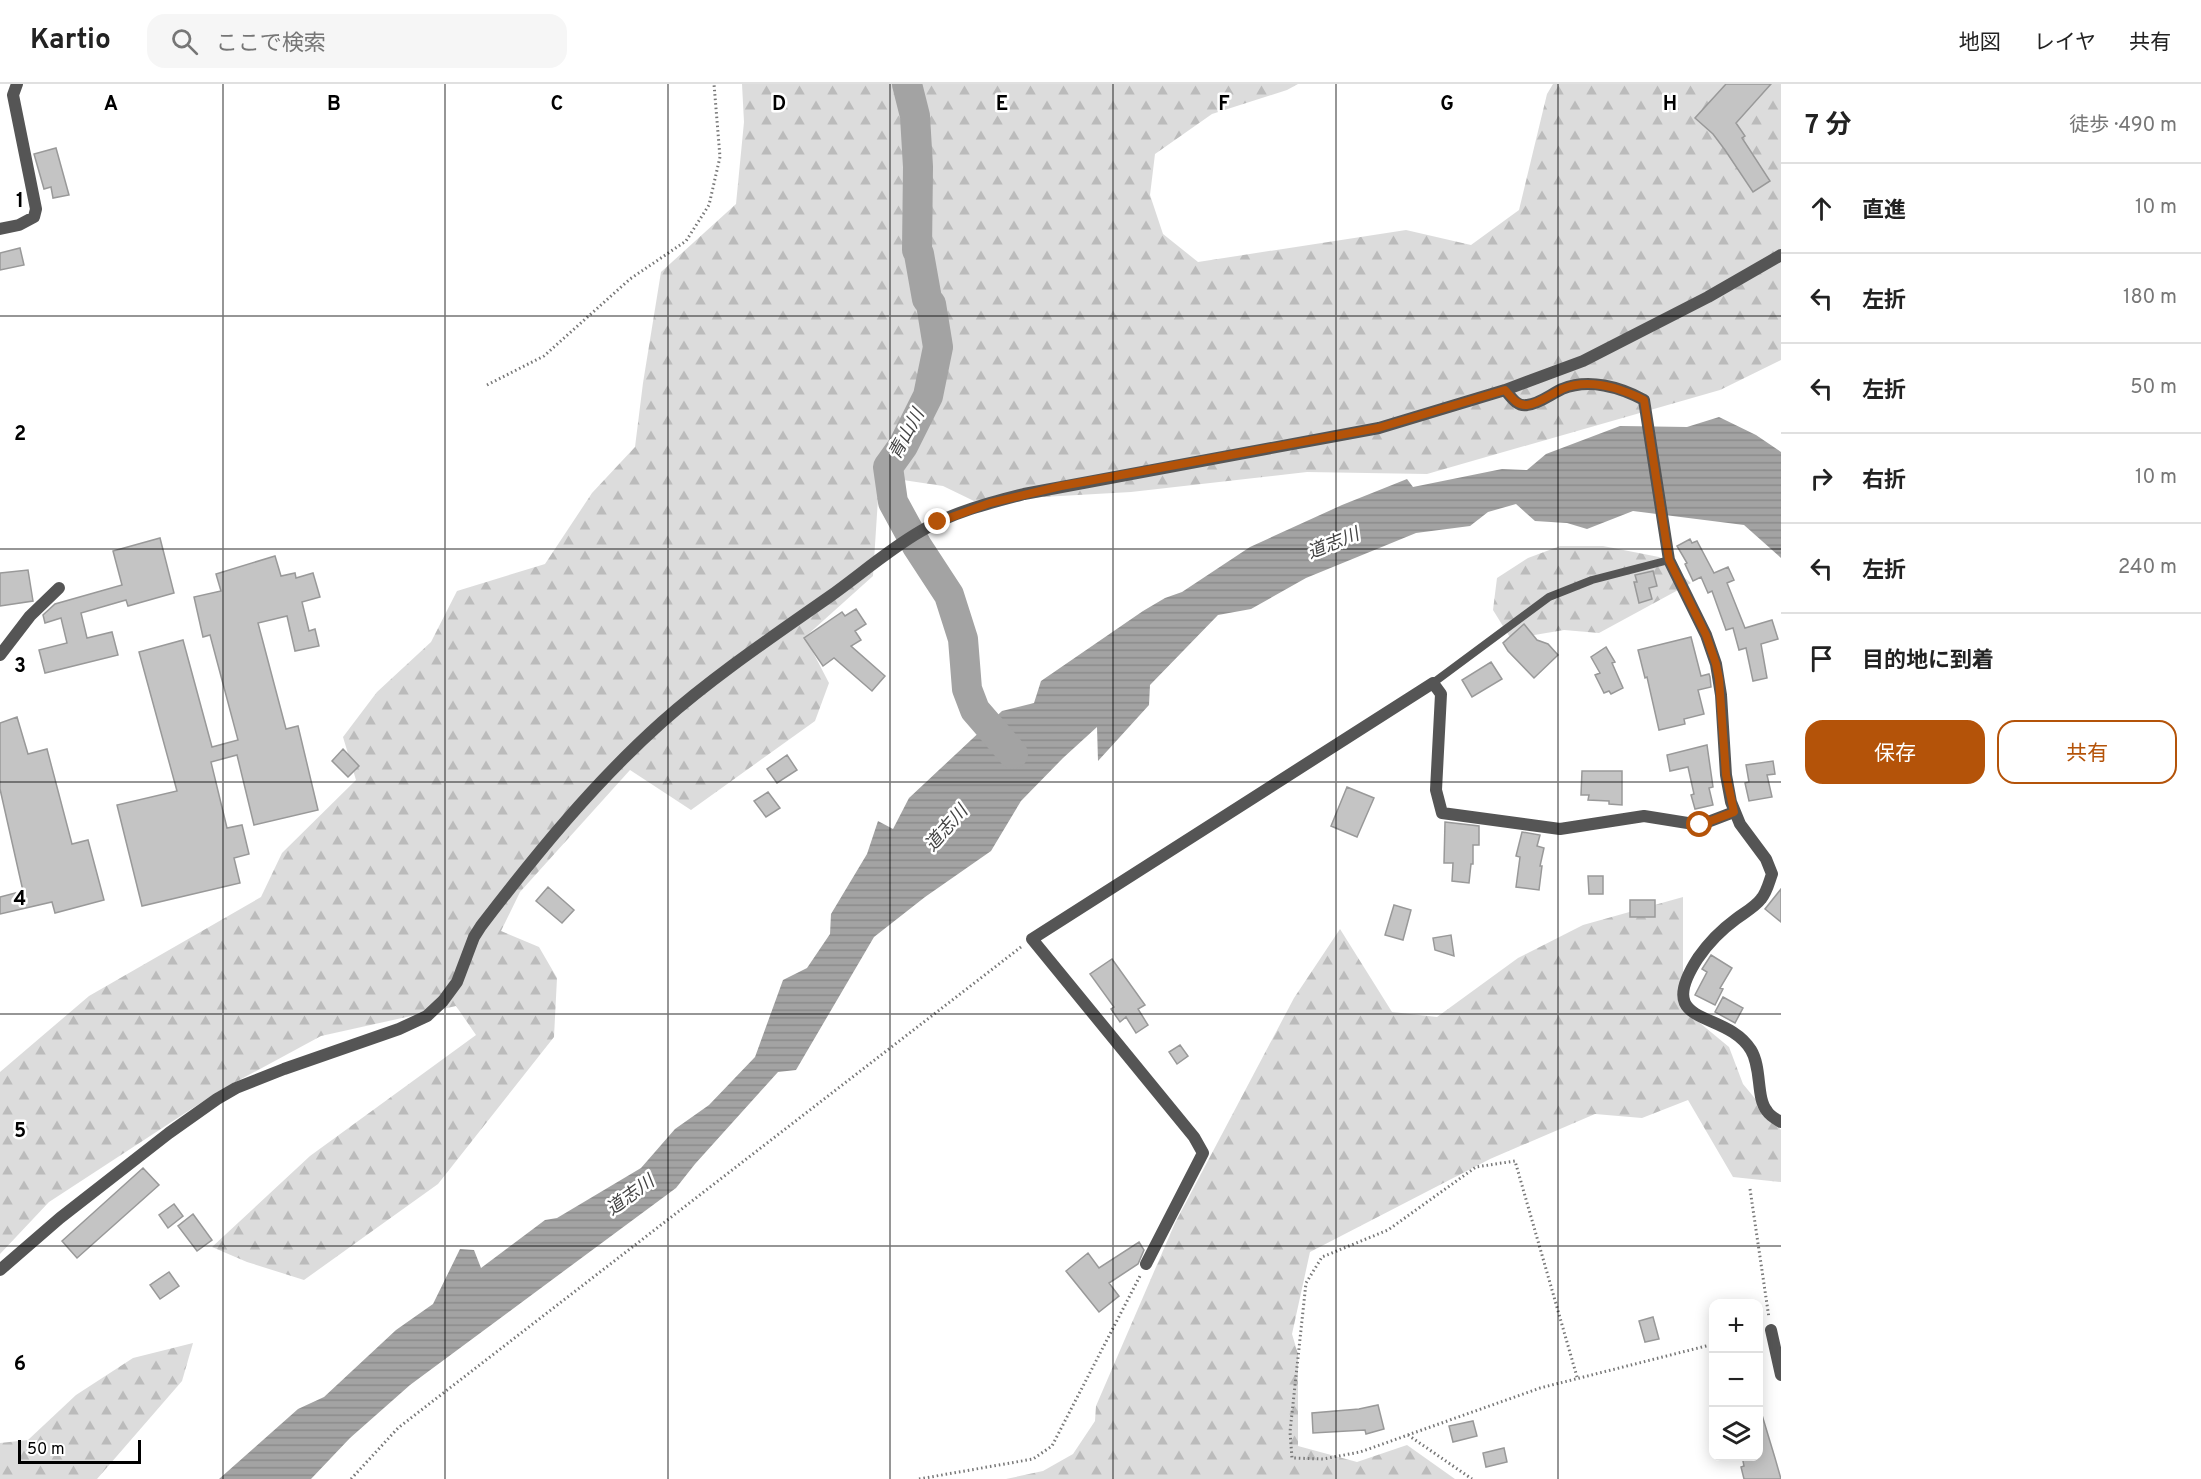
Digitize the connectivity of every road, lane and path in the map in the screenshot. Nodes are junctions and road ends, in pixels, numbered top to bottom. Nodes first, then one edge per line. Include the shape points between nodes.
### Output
1 (16, 84) edge
2 (714, 84) edge
3 (0, 229) edge
4 (1781, 255) edge
5 (487, 386) dead end
6 (1505, 390) junction
7 (1669, 560) junction
8 (59, 588) dead end
9 (0, 655) edge
10 (1433, 683) junction
11 (1734, 812) junction
12 (1776, 875) edge
13 (1032, 939) junction
14 (1781, 1122) edge
15 (1750, 1190) dead end
16 (1146, 1264) joint
17 (0, 1270) edge
18 (1771, 1330) joint
19 (1709, 1345) edge
20 (1781, 1375) edge
21 (1577, 1377) junction
22 (1408, 1435) junction
23 (351, 1479) edge
24 (919, 1479) edge
25 (1472, 1479) edge

1 - 3 street via 13,94 36,209 34,217 20,225
2 - 5 path via 720,157 709,205 686,241 630,279 544,356
4 - 6 street via 1583,362
6 - 7 street via 1514,400 1529,406 1570,387 1589,384 1619,389 1644,400
6 - 17 street via 1378,428 1024,494 972,509 923,530 723,673 663,721 611,772 568,818 481,926 457,982 437,1008 399,1029 284,1069 217,1099 60,1218
7 - 10 lane via 1592,580 1549,597
7 - 11 street via 1716,664 1726,775
8 - 9 street via 30,616
10 - 11 street via 1441,694 1436,790 1442,813 1560,829 1644,816 1700,825
10 - 13 street
11 - 12 street
12 - 14 street via 1761,899 1708,944 1694,964 1683,999 1692,1014 1733,1033 1751,1050 1759,1070 1765,1110
13 - 16 street via 1203,1153
13 - 23 path via 398,1428
15 - 18 path
16 - 24 path via 1052,1446 1034,1459
18 - 20 street
19 - 21 path
21 - 22 path
21 - 22 path via 1515,1161 1476,1167 1388,1230 1322,1257 1306,1283 1290,1432 1292,1458 1323,1460
22 - 25 path

